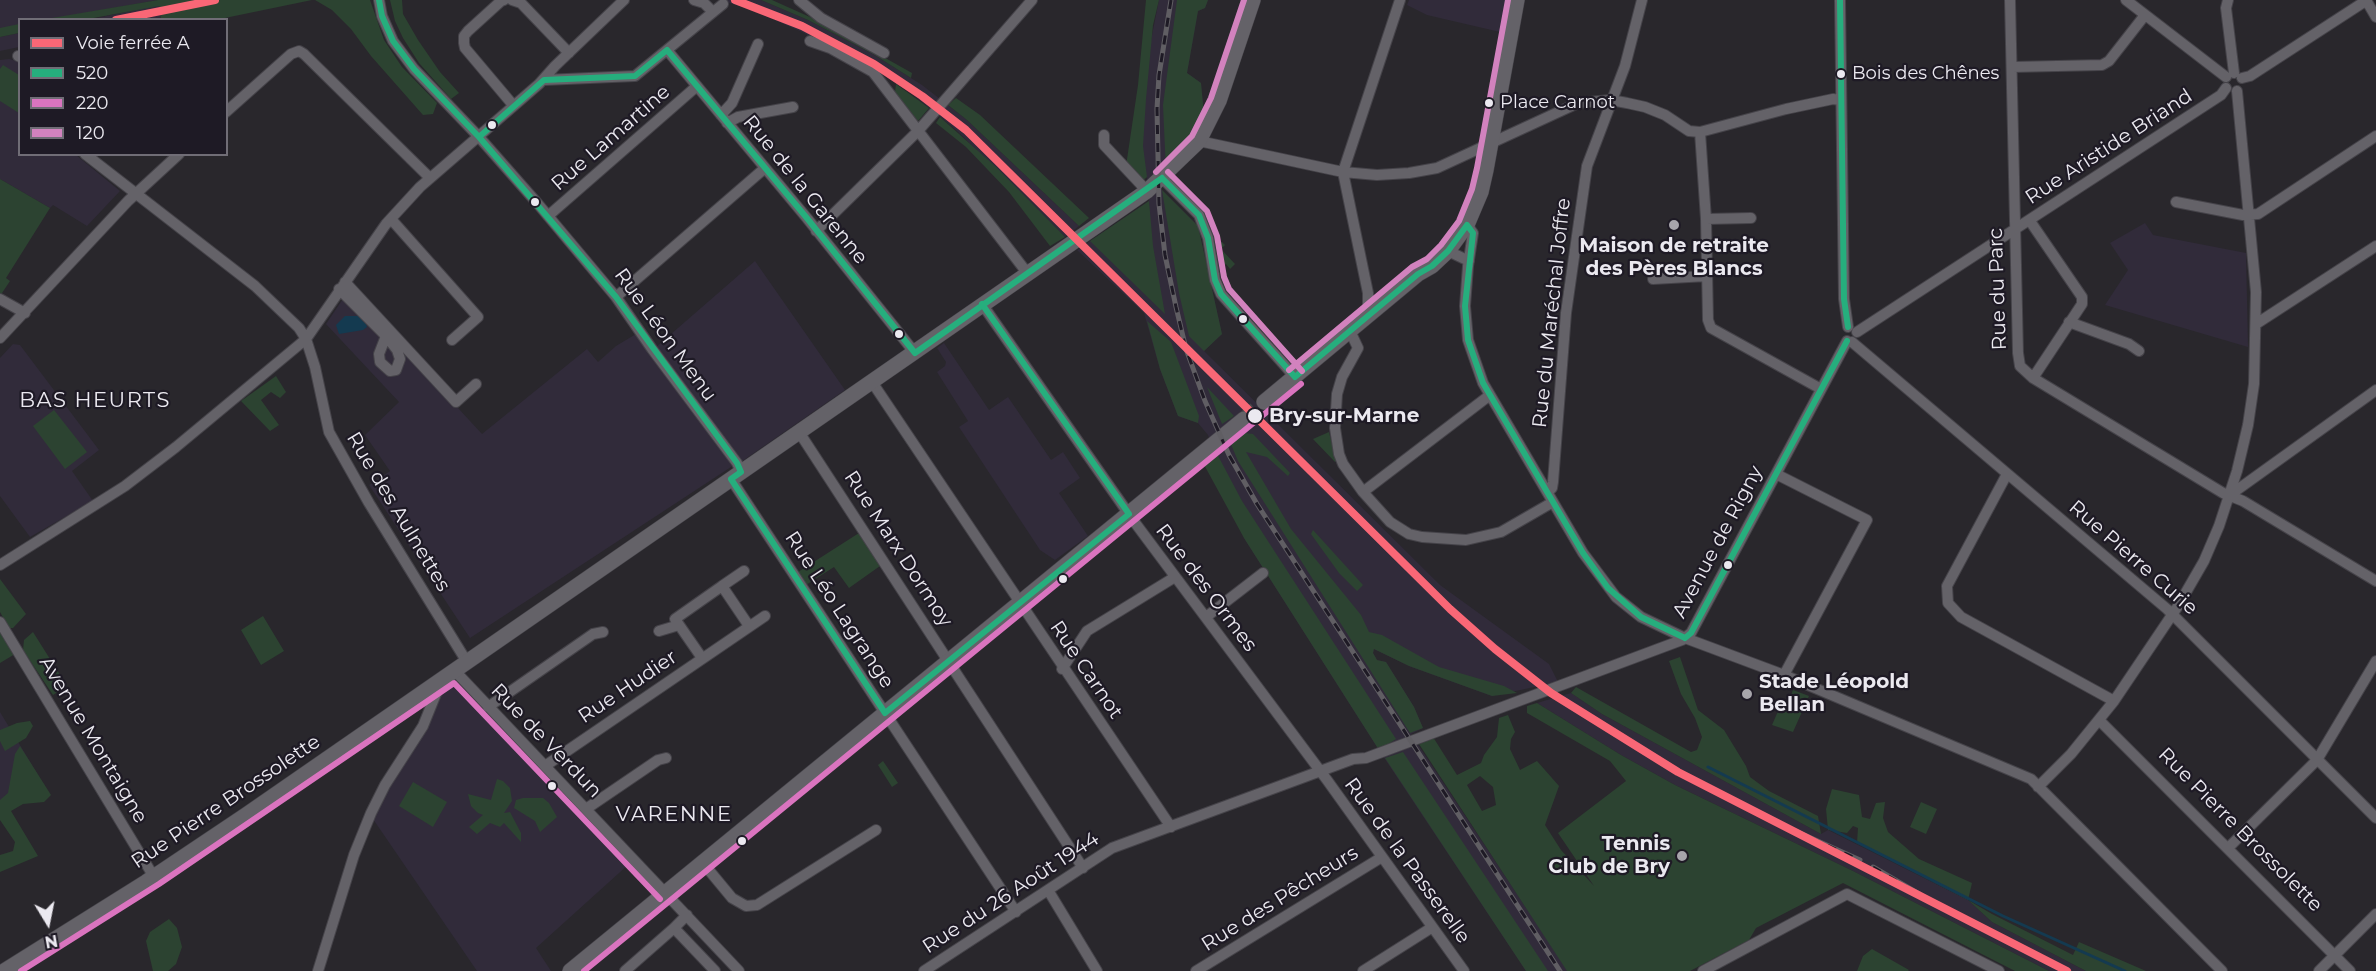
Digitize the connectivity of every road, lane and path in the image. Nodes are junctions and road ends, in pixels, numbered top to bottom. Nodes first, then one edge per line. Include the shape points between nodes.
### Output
1 (379, 0) edge
2 (504, 0) edge
3 (512, 0) edge
4 (624, 0) edge
5 (694, 0) edge
6 (799, 0) edge
7 (1032, 0) edge
8 (1253, 0) edge
9 (1400, 0) edge
10 (1517, 0) edge
11 (1642, 0) edge
12 (1840, 0) edge
13 (2010, 0) edge
14 (2126, 0) edge
15 (2228, 0) edge
16 (2366, 0) edge
17 (723, 4) dead end
18 (712, 12) junction
19 (2145, 15) junction
20 (2376, 17) edge
21 (810, 40) dead end
22 (758, 44) dead end
23 (667, 50) junction
24 (569, 53) junction
25 (884, 53) dead end
26 (2012, 67) junction
27 (544, 80) junction
28 (2233, 81) junction
29 (697, 86) junction
30 (1611, 100) junction
31 (1840, 100) junction
32 (513, 105) junction
33 (793, 107) dead end
34 (228, 110) edge
35 (724, 119) junction
36 (918, 131) junction
37 (1700, 132) junction
38 (1104, 135) dead end
39 (2376, 136) edge
40 (479, 137) junction
41 (1199, 141) junction
42 (1491, 143) junction
43 (86, 156) edge
44 (177, 156) edge
45 (765, 168) junction
46 (1343, 172) junction
47 (430, 178) junction
48 (1162, 178) junction
49 (1147, 191) junction
50 (135, 193) junction
51 (2176, 202) dead end
52 (2251, 215) junction
53 (548, 216) junction
54 (1751, 218) dead end
55 (391, 219) junction
56 (1706, 219) junction
57 (2030, 221) junction
58 (1467, 225) junction
59 (816, 231) junction
60 (2015, 231) junction
61 (2376, 246) edge
62 (1448, 251) junction
63 (1469, 261) junction
64 (1028, 274) junction
65 (1707, 276) junction
66 (1653, 279) dead end
67 (342, 286) junction
68 (616, 297) junction
69 (0, 299) edge
70 (982, 304) junction
71 (1372, 307) junction
72 (25, 313) junction
73 (2069, 322) junction
74 (2256, 324) junction
75 (1350, 331) junction
76 (1851, 335) junction
77 (386, 336) dead end
78 (0, 338) edge
79 (306, 339) junction
80 (452, 340) dead end
81 (2139, 351) dead end
82 (915, 353) junction
83 (1295, 377) junction
84 (2033, 378) junction
85 (872, 382) junction
86 (476, 384) dead end
87 (1821, 389) junction
88 (2376, 390) edge
89 (1490, 394) junction
90 (1264, 402) tunnel mouth
91 (1244, 419) tunnel mouth
92 (799, 432) junction
93 (1776, 474) junction
94 (2007, 474) junction
95 (736, 476) junction
96 (1363, 492) junction
97 (1547, 492) junction
98 (2230, 495) junction
99 (1553, 502) junction
100 (1128, 514) junction
101 (0, 565) edge
102 (744, 571) dead end
103 (1263, 573) dead end
104 (1175, 576) junction
105 (2376, 581) edge
106 (722, 586) junction
107 (1019, 603) junction
108 (2173, 614) junction
109 (765, 616) dead end
110 (1206, 617) junction
111 (0, 622) edge
112 (679, 625) junction
113 (749, 626) junction
114 (659, 631) dead end
115 (603, 632) dead end
116 (1685, 638) junction
117 (702, 658) junction
118 (949, 660) junction
119 (2376, 661) edge
120 (1062, 669) junction
121 (455, 670) junction
122 (1784, 675) junction
123 (2114, 701) junction
124 (488, 707) junction
125 (885, 713) junction
126 (2099, 720) junction
127 (666, 758) dead end
128 (2317, 760) junction
129 (545, 766) junction
130 (1321, 773) junction
131 (2038, 787) junction
132 (586, 809) junction
133 (2376, 818) edge
134 (1171, 827) junction
135 (876, 830) dead end
136 (2228, 848) junction
137 (1382, 857) junction
138 (703, 863) junction
139 (1083, 868) junction
140 (154, 877) junction
141 (1048, 890) junction
142 (667, 893) junction
143 (1016, 912) junction
144 (2376, 914) edge
145 (687, 915) junction
146 (1431, 927) junction
147 (674, 928) junction
148 (2334, 955) junction
149 (4, 971) edge
150 (318, 971) edge
151 (570, 971) edge
152 (625, 971) edge
153 (715, 971) edge
154 (739, 971) edge
155 (924, 971) edge
156 (1097, 971) edge
157 (1196, 971) edge
158 (1364, 971) edge
159 (1464, 971) edge
160 (1703, 971) edge
161 (1999, 971) edge
162 (2222, 971) edge
163 (2319, 971) edge
164 (2350, 971) edge

1 - 40 street, Rue Léon Menu via 393,41 414,69
2 - 32 street via 468,31 464,43
3 - 24 street via 521,3
4 - 24 street
5 - 18 street via 704,3
6 - 25 street via 821,18
7 - 36 street
8 - 41 main road, Rue Pierre Brossolette via 1219,101
9 - 46 street
10 - 42 main road
11 - 30 street, Rue du Maréchal Joffre via 1633,40
12 - 31 street
13 - 26 street, Rue du Parc
14 - 19 street
15 - 28 street
16 - 20 street
16 - 28 street, Rue Aristide Briand via 2250,76
17 - 18 street
18 - 23 street
19 - 26 street via 2102,65
19 - 28 street
21 - 36 street via 873,72
22 - 35 street
23 - 27 street via 634,76
23 - 29 street, Rue de la Garenne
24 - 27 street
26 - 60 street, Rue du Parc
27 - 32 street
28 - 52 street
28 - 57 street, Rue Aristide Briand via 2221,95
29 - 35 street, Rue de la Garenne
29 - 53 street, Rue Lamartine
30 - 37 street via 1645,107 1689,131
30 - 42 street via 1578,103
30 - 97 street, Rue du Maréchal Joffre via 1587,166 1576,232 1553,482
31 - 37 street via 1786,108
31 - 76 street via 1844,299
32 - 40 street
33 - 35 street
34 - 47 street via 299,51
35 - 45 street, Rue de la Garenne
36 - 59 street
36 - 64 street
37 - 56 street
38 - 49 street via 1104,145
39 - 52 street
40 - 47 street
40 - 53 street, Rue Léon Menu
41 - 46 street
41 - 48 main road, Rue Pierre Brossolette
42 - 46 street via 1437,168 1377,175
42 - 58 main road via 1481,192
43 - 50 street, Rue des Aulnettes
44 - 50 street
45 - 59 street, Rue de la Garenne
45 - 68 street
46 - 71 street
47 - 55 street
48 - 49 main road, Rue Pierre Brossolette
48 - 83 street via 1199,215 1221,294
49 - 64 main road, Rue Pierre Brossolette
50 - 72 street
50 - 79 street, Rue des Aulnettes via 255,286
51 - 52 street
52 - 74 street
53 - 68 street, Rue Léon Menu
54 - 56 street
55 - 67 street
55 - 80 street via 478,317
56 - 65 street
57 - 60 street, Rue Aristide Briand
57 - 73 street via 2082,297 2082,304
58 - 62 main road
58 - 63 street via 1473,233
59 - 82 street, Rue de la Garenne
60 - 76 street, Rue Aristide Briand
60 - 84 street, Rue du Parc via 2018,359
61 - 74 street
62 - 63 street
62 - 71 main road via 1432,267
63 - 89 street via 1465,306 1468,340
64 - 70 main road, Rue Pierre Brossolette
65 - 66 street
65 - 87 street via 1711,328
67 - 77 street
67 - 79 street
67 - 86 street via 456,402
68 - 95 street, Rue Léon Menu via 737,463
69 - 72 street
70 - 82 main road, Rue Pierre Brossolette
70 - 100 street, Rue des Ormes
71 - 75 main road
72 - 78 street
73 - 81 street
73 - 84 street
74 - 98 street via 2251,406
75 - 83 main road
75 - 96 street via 1358,348 1336,394 1335,428 1343,464
76 - 87 street, Avenue de Rigny
76 - 94 street, Rue Pierre Curie
79 - 101 street via 125,486
79 - 121 street, Rue des Aulnettes via 330,432
82 - 85 main road, Rue Pierre Brossolette
83 - 90 main road
84 - 98 street, Rue du Parc
85 - 92 main road, Rue Pierre Brossolette
85 - 107 street, Rue Carnot
87 - 93 street, Avenue de Rigny
88 - 98 street
89 - 96 street
89 - 97 street
91 - 100 main road
92 - 95 main road, Rue Pierre Brossolette
92 - 118 street, Rue Marx Dormoy
93 - 116 street, Avenue de Rigny
93 - 122 street via 1867,520
94 - 108 street, Rue Pierre Curie
94 - 123 street via 1947,586 1948,603 1961,617
95 - 121 main road, Rue Pierre Brossolette
95 - 125 street, Rue Léo Lagrange
96 - 99 street via 1382,516 1400,529 1451,541 1501,532
97 - 99 street
98 - 105 street, Rue du Parc
98 - 108 street via 2204,561
99 - 116 street via 1583,553 1616,597 1641,616
100 - 104 street, Rue des Ormes
100 - 107 main road
102 - 106 street
103 - 110 street
104 - 110 street, Rue des Ormes
104 - 120 street via 1087,631
106 - 112 street, Rue Hudier via 675,619
106 - 113 street
107 - 118 main road
107 - 120 street, Rue Carnot
108 - 123 street
108 - 128 street, Rue Pierre Curie
109 - 113 street, Rue Hudier
110 - 130 street, Rue des Ormes
111 - 140 street, Avenue Montaigne
112 - 114 street
112 - 117 street, Rue Hudier
113 - 117 street, Rue Hudier
115 - 124 street via 593,634
116 - 122 street
116 - 130 street, Avenue de Rigny
117 - 129 street, Rue Hudier
118 - 125 main road
118 - 139 street, Rue Marx Dormoy
119 - 128 street
120 - 134 street, Rue Carnot
121 - 124 street, Rue de Verdun
121 - 140 main road, Rue Pierre Brossolette
121 - 150 street via 371,813
122 - 131 street via 2031,779
123 - 126 street
124 - 129 street, Rue de Verdun
125 - 138 main road
125 - 143 street, Rue Léo Lagrange
126 - 131 street
126 - 136 street, Rue Pierre Brossolette
127 - 132 street
128 - 133 street, Rue Pierre Curie
128 - 136 street
129 - 132 street, Rue de Verdun
130 - 134 street, Rue du 26 Août 1944
130 - 137 street, Rue de la Passerelle
131 - 162 street
132 - 142 street, Rue de Verdun
134 - 139 street, Rue du 26 Août 1944 via 1112,848
135 - 138 street via 757,905 746,906 732,898
136 - 148 street, Rue Pierre Brossolette
137 - 146 street, Rue de la Passerelle
137 - 157 street, Rue des Pêcheurs
138 - 142 main road
139 - 141 street, Rue du 26 Août 1944
140 - 149 main road, Rue Pierre Brossolette
141 - 143 street, Rue du 26 Août 1944
141 - 156 street
142 - 145 street, Rue de Verdun
142 - 151 main road
143 - 155 street, Rue du 26 Août 1944
144 - 148 street
145 - 147 street
145 - 154 street, Rue de Verdun
146 - 158 street
146 - 159 street, Rue de la Passerelle
147 - 152 street
147 - 153 street
148 - 163 street
148 - 164 street, Rue Pierre Brossolette
160 - 161 street via 1847,894

